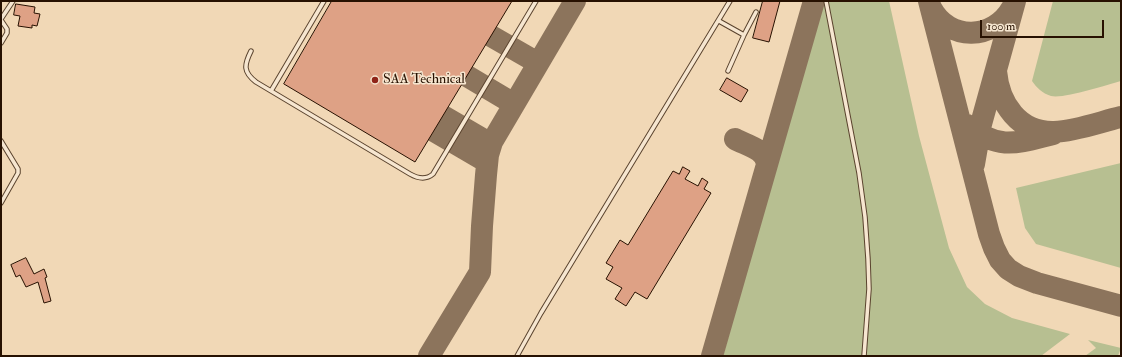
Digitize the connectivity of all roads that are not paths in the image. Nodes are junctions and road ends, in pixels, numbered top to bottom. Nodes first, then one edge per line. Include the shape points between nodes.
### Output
1 (13, 1) edge
2 (324, 1) edge
3 (536, 1) edge
4 (730, 1) edge
5 (826, 1) edge
6 (756, 12) dead end
7 (1, 19) edge
8 (718, 21) junction
9 (744, 35) junction
10 (1, 43) edge
11 (251, 52) dead end
12 (728, 71) dead end
13 (271, 91) junction
14 (1, 141) edge
15 (1, 203) edge
16 (517, 356) edge
17 (864, 356) edge

1 - 7 lane
2 - 13 lane
3 - 13 lane via 431,176 421,178 410,174
4 - 8 lane
5 - 17 lane via 865,217 868,289
6 - 9 lane
7 - 10 lane via 7,29
8 - 9 lane
8 - 16 lane
9 - 12 lane
11 - 13 lane via 245,70 252,80
14 - 15 lane via 18,169

